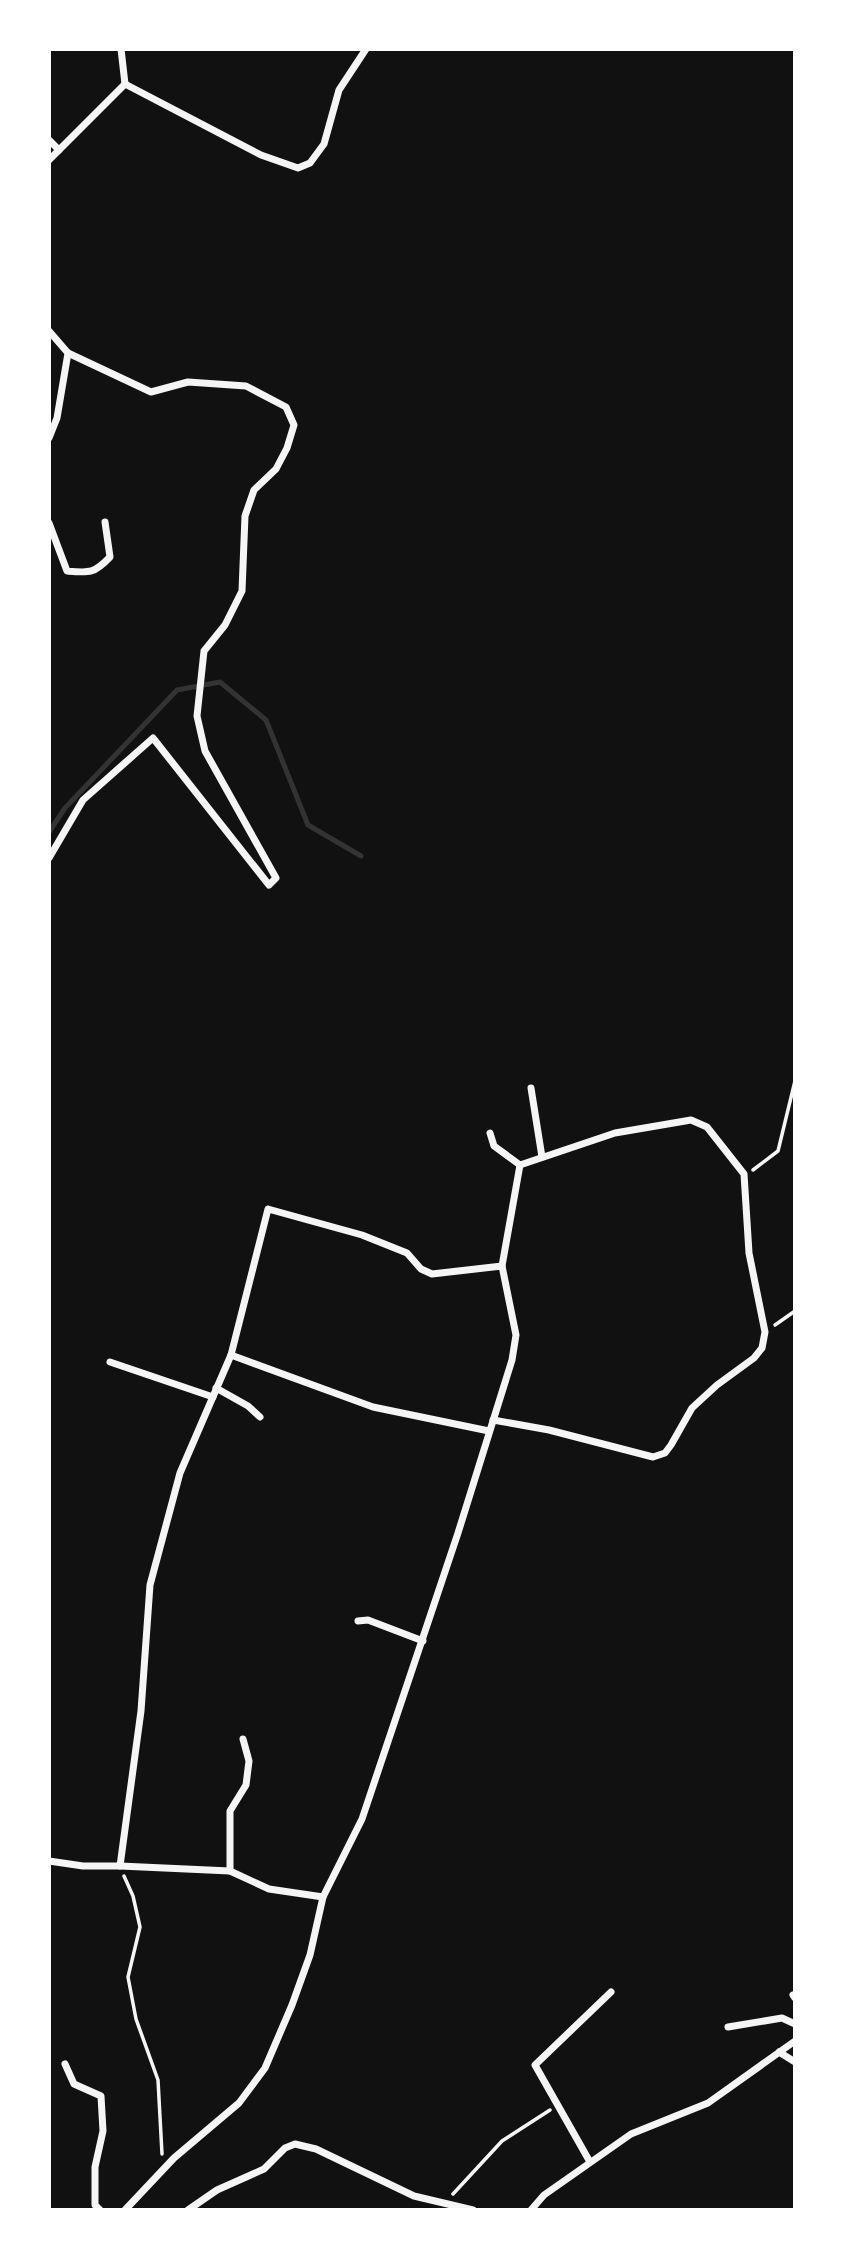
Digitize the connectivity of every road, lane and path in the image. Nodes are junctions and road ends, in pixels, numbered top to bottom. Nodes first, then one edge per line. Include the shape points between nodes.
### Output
1 (121, 49) edge
2 (366, 49) edge
3 (125, 85) junction
4 (49, 140) edge
5 (59, 150) junction
6 (49, 160) edge
7 (49, 331) edge
8 (68, 353) junction
9 (49, 438) edge
10 (105, 522) dead end
11 (49, 523) edge
12 (49, 858) edge
13 (795, 1082) edge
14 (531, 1088) dead end
15 (490, 1133) dead end
16 (542, 1157) junction
17 (520, 1165) junction
18 (744, 1174) junction
19 (502, 1266) junction
20 (795, 1311) edge
21 (765, 1332) junction
22 (231, 1355) junction
23 (110, 1362) dead end
24 (216, 1388) junction
25 (213, 1396) junction
26 (260, 1417) dead end
27 (493, 1420) junction
28 (489, 1431) junction
29 (358, 1621) dead end
30 (422, 1640) junction
31 (243, 1740) dead end
32 (49, 1861) edge
33 (120, 1866) junction
34 (230, 1871) junction
35 (323, 1897) junction
36 (611, 1992) dead end
37 (795, 2024) edge
38 (728, 2027) dead end
39 (795, 2041) edge
40 (779, 2052) junction
41 (795, 2062) edge
42 (65, 2064) dead end
43 (558, 2105) junction
44 (590, 2162) junction
45 (162, 2170) junction
46 (444, 2203) junction
47 (100, 2210) edge
48 (125, 2210) edge
49 (188, 2210) edge
50 (473, 2210) edge
51 (531, 2210) edge

1 - 3 street
2 - 3 street via 339,90 324,144 310,163 298,168 261,155
3 - 5 street
4 - 5 street
5 - 6 street
7 - 8 street
8 - 9 street
8 - 12 street via 151,392 188,383 246,386 286,407 294,425 287,448 276,468 254,490 245,516 242,591 225,625 204,651 197,716 205,751 276,878 269,885 153,738 83,800
10 - 11 street via 110,558 97,570 81,572 67,571
13 - 18 path via 778,1150
14 - 16 street
15 - 17 street via 494,1146
16 - 17 street
16 - 18 street via 615,1133 691,1120 707,1127
17 - 19 street
18 - 21 street via 749,1253
19 - 22 street via 432,1274 407,1253 268,1209
19 - 27 street via 516,1335
20 - 21 path
21 - 27 street via 754,1358 692,1408 671,1445 653,1457
22 - 24 street
22 - 28 street via 373,1407
23 - 25 street
24 - 25 street
24 - 26 street
25 - 33 street via 180,1473 150,1585 141,1711
27 - 28 street
28 - 30 street
29 - 30 street via 368,1620
30 - 35 street via 362,1819
31 - 34 street via 249,1761 246,1785 230,1811
32 - 33 street
33 - 34 street
33 - 45 path via 140,1927 128,1977 136,2019 158,2080
34 - 35 street via 269,1889
35 - 45 street via 310,1955 265,2068 239,2103
36 - 43 street via 535,2065
37 - 38 street via 782,2018
39 - 40 street
40 - 41 street
40 - 44 street via 708,2103 631,2134
42 - 47 street via 74,2084 101,2096 103,2130 95,2167 95,2205
43 - 44 street
43 - 46 path via 502,2141
44 - 51 street via 544,2194
45 - 48 street
46 - 49 street via 414,2196 316,2149 295,2144 264,2169 217,2190
46 - 50 street

